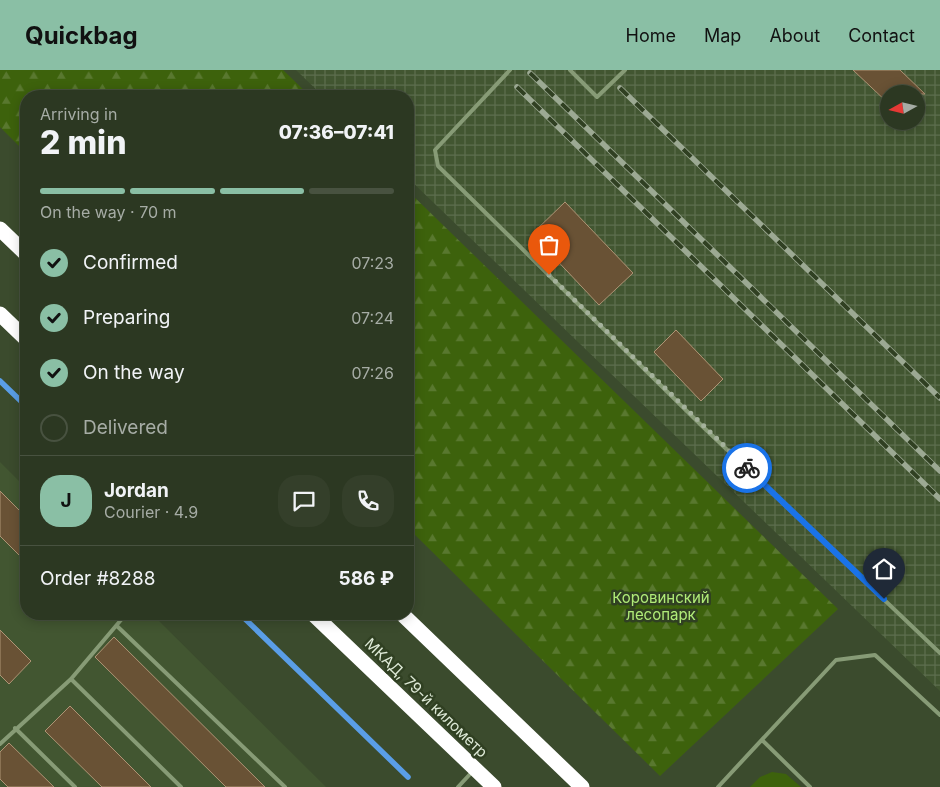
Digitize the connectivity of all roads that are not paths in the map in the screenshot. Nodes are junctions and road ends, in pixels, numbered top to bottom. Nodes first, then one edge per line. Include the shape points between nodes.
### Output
1 (510, 70) edge
2 (570, 70) edge
3 (625, 70) edge
4 (0, 229) edge
5 (20, 248) edge
6 (0, 314) edge
7 (20, 333) edge
8 (122, 620) edge
9 (319, 620) edge
10 (408, 620) edge
11 (118, 627) junction
12 (940, 653) edge
13 (71, 679) junction
14 (940, 715) edge
15 (16, 728) junction
16 (762, 740) junction
17 (0, 744) edge
18 (475, 769) junction
19 (75, 787) edge
20 (181, 787) edge
21 (285, 787) edge
22 (458, 787) edge
23 (494, 787) edge
24 (582, 787) edge
25 (718, 787) edge
26 (810, 787) edge

1 - 12 lane via 435,150 438,166 693,417
2 - 3 lane via 597,97
4 - 5 highway
6 - 7 highway
8 - 11 lane
9 - 18 highway, МКАД, 79-й километр
10 - 24 highway
11 - 13 lane
11 - 21 lane
13 - 15 lane
13 - 20 lane
14 - 16 lane via 875,655 836,660
15 - 17 lane
15 - 19 lane
16 - 25 lane
16 - 26 lane
18 - 22 lane
18 - 23 highway, МКАД, 79-й километр

